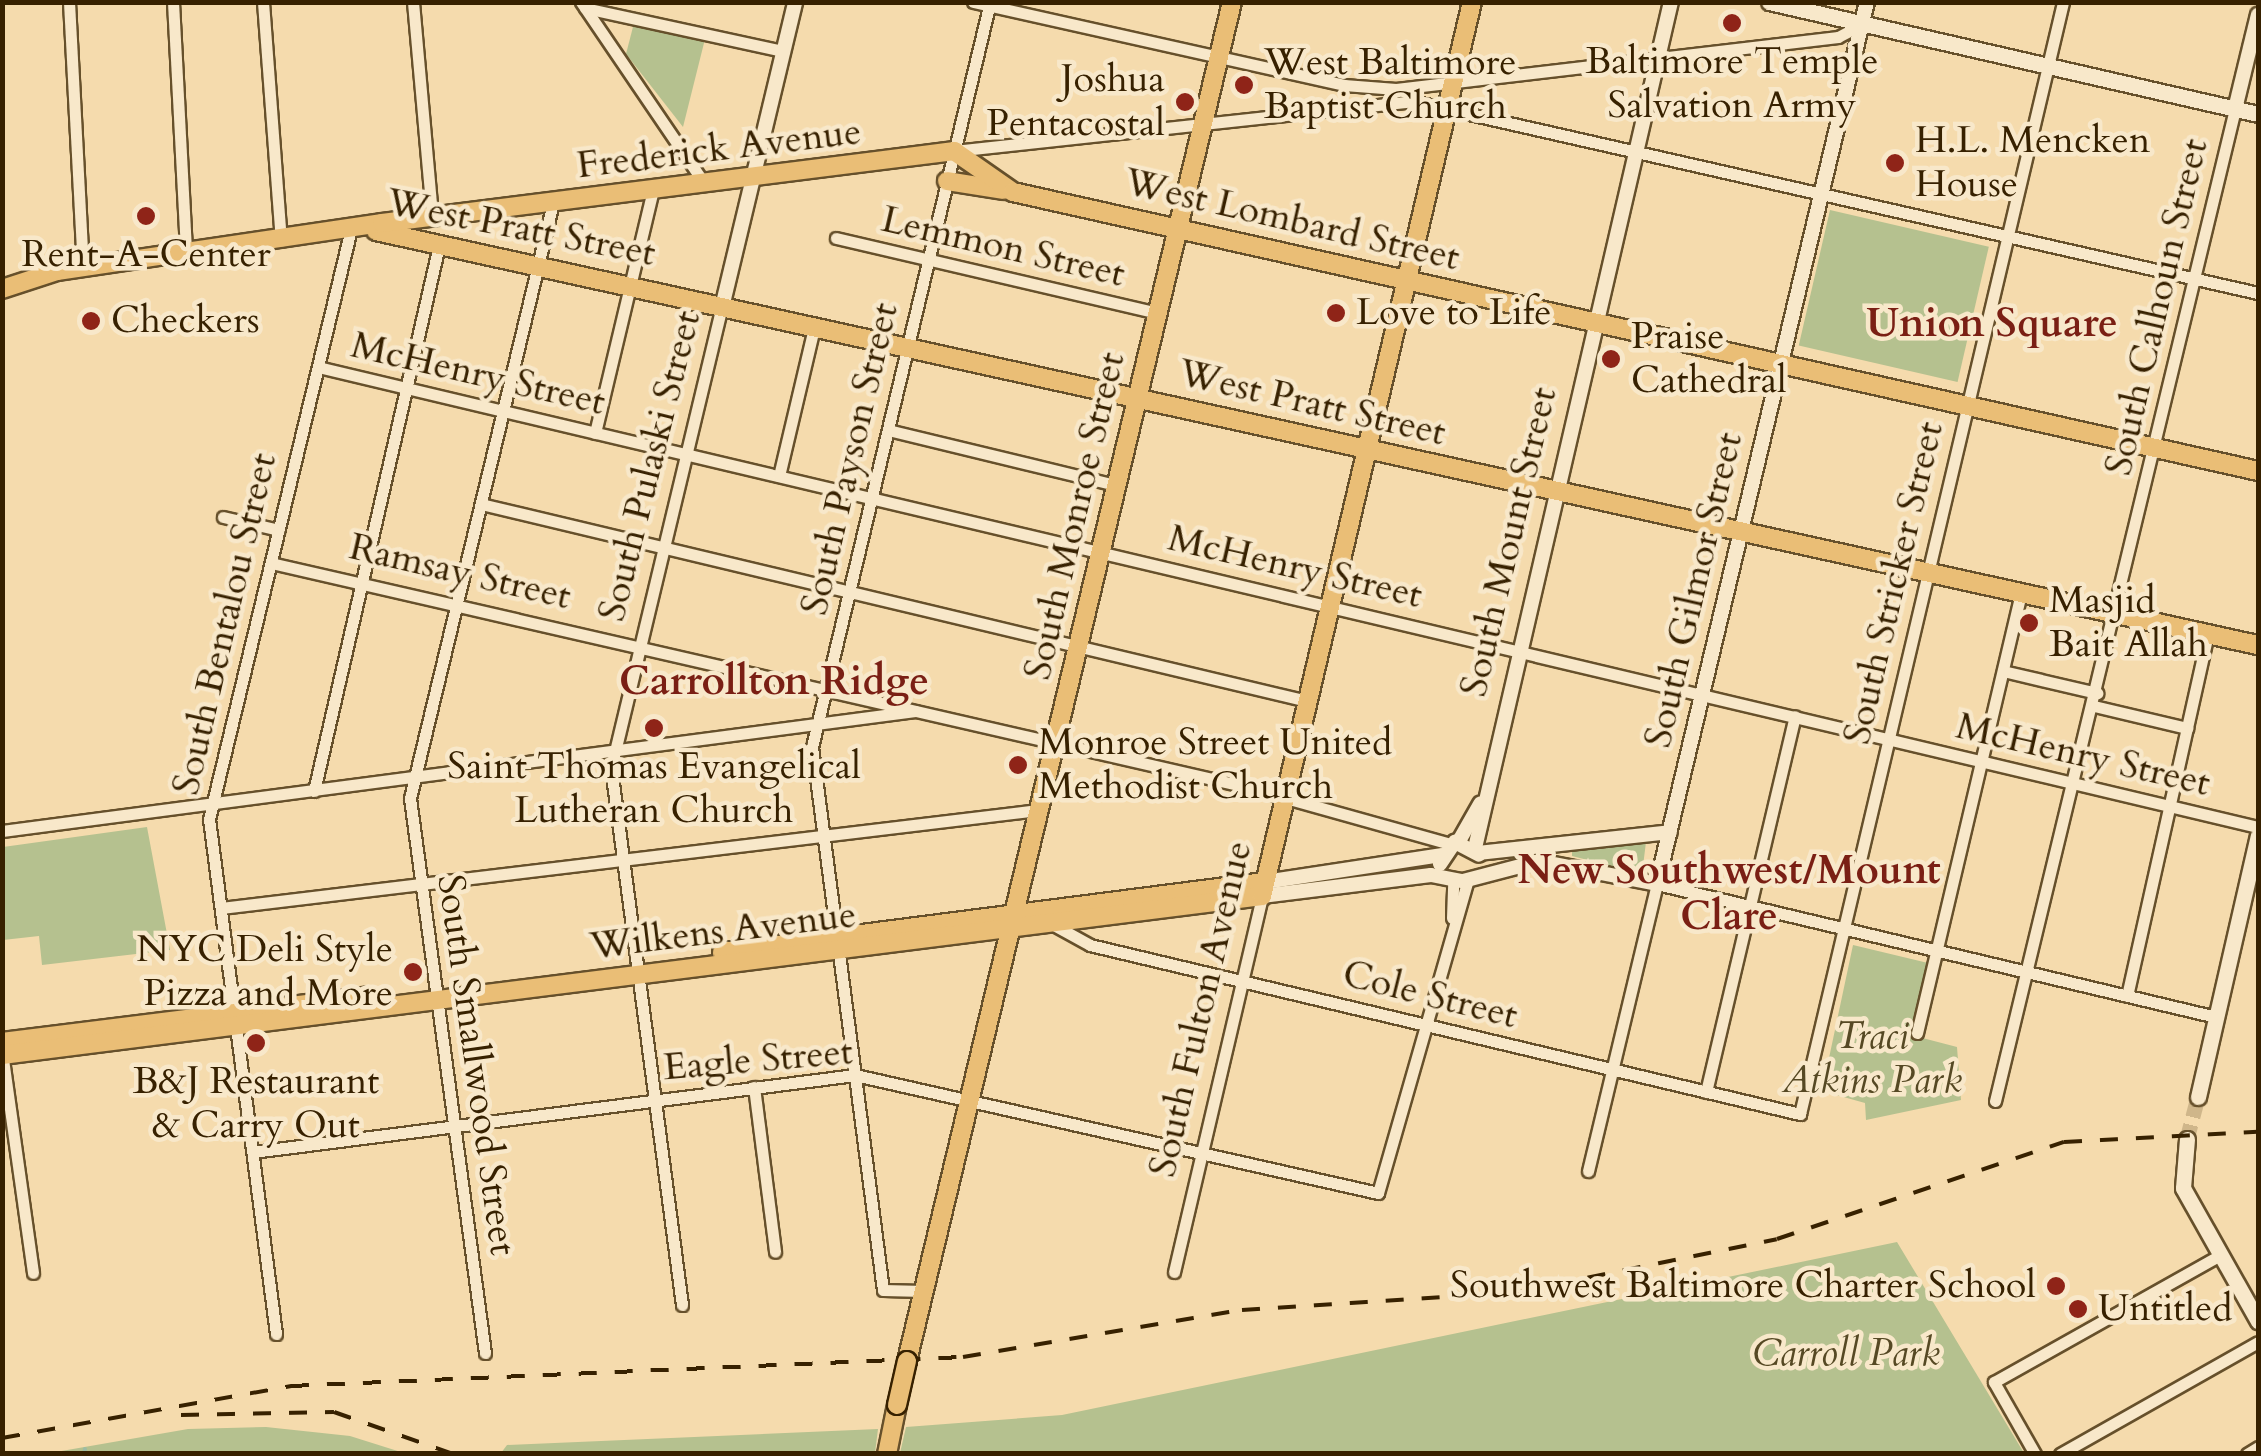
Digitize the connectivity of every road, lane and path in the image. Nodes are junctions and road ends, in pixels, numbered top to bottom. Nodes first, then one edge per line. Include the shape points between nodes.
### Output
1 (69, 2) edge
2 (173, 2) edge
3 (263, 2) edge
4 (412, 2) edge
5 (794, 2) edge
6 (973, 2) edge
7 (1232, 2) edge
8 (1472, 2) edge
9 (1671, 2) edge
10 (1769, 2) edge
11 (1867, 2) edge
12 (2063, 2) edge
13 (990, 4) edge
14 (583, 5) edge
15 (2258, 14) edge
16 (1862, 24) junction
17 (783, 51) junction
18 (1219, 57) junction
19 (1657, 60) junction
20 (2047, 66) junction
21 (1490, 82) junction
22 (1452, 87) junction
23 (1448, 107) junction
24 (2235, 109) junction
25 (2258, 114) edge
26 (1483, 115) junction
27 (1204, 119) junction
28 (1636, 147) junction
29 (954, 151) junction
30 (753, 177) junction
31 (947, 181) junction
32 (704, 183) junction
33 (653, 190) junction
34 (1823, 191) junction
35 (1014, 192) junction
36 (554, 203) junction
37 (432, 216) junction
38 (1179, 228) junction
39 (351, 229) junction
40 (2007, 235) junction
41 (836, 238) dead end
42 (281, 240) junction
43 (440, 242) junction
44 (186, 253) junction
45 (928, 260) junction
46 (539, 264) junction
47 (84, 266) junction
48 (2193, 278) junction
49 (1408, 279) junction
50 (632, 283) junction
51 (2, 289) edge
52 (2258, 293) edge
53 (722, 303) junction
54 (1158, 313) junction
55 (1595, 321) junction
56 (814, 324) junction
57 (908, 346) junction
58 (1782, 362) junction
59 (318, 367) junction
60 (404, 388) junction
61 (1137, 397) junction
62 (1967, 404) junction
63 (503, 411) junction
64 (888, 430) junction
65 (595, 433) junction
66 (2155, 446) junction
67 (1367, 448) junction
68 (686, 454) junction
69 (2258, 471) edge
70 (779, 476) junction
71 (1116, 485) junction
72 (1555, 490) junction
73 (872, 498) junction
74 (481, 504) junction
75 (223, 517) dead end
76 (278, 530) junction
77 (1742, 530) junction
78 (663, 549) junction
79 (1100, 552) junction
80 (270, 563) junction
81 (1928, 572) junction
82 (363, 584) junction
83 (849, 591) junction
84 (2021, 593) junction
85 (456, 605) junction
86 (1330, 606) junction
87 (2116, 614) junction
88 (2208, 634) junction
89 (640, 646) junction
90 (1078, 646) junction
91 (2258, 646) edge
92 (1517, 650) junction
93 (2003, 671) junction
94 (826, 687) junction
95 (1703, 694) junction
96 (2095, 700) junction
97 (1307, 701) junction
98 (921, 710) junction
99 (1795, 716) junction
100 (817, 726) junction
101 (2187, 728) junction
102 (1888, 739) junction
103 (1055, 742) junction
104 (615, 752) junction
105 (1981, 761) junction
106 (414, 778) junction
107 (2076, 784) junction
108 (314, 791) junction
109 (1284, 796) junction
110 (212, 804) junction
111 (1480, 804) junction
112 (2172, 806) junction
113 (1038, 810) junction
114 (2258, 828) edge
115 (2, 831) edge
116 (823, 832) junction
117 (1670, 832) junction
118 (2258, 836) edge
119 (1450, 847) junction
120 (1477, 851) junction
121 (622, 857) junction
122 (1462, 878) junction
123 (421, 882) junction
124 (1657, 884) junction
125 (1263, 889) junction
126 (1750, 906) junction
127 (221, 908) junction
128 (1011, 922) junction
129 (1051, 924) junction
130 (1844, 928) junction
131 (837, 943) junction
132 (1936, 951) junction
133 (636, 969) junction
134 (2031, 973) junction
135 (1242, 981) junction
136 (436, 994) junction
137 (2127, 996) junction
138 (2216, 1018) junction
139 (236, 1019) junction
140 (1426, 1025) junction
141 (1917, 1033) dead end
142 (2, 1042) edge
143 (3, 1054) edge
144 (1612, 1069) junction
145 (855, 1075) junction
146 (754, 1087) junction
147 (1706, 1092) junction
148 (2198, 1097) tunnel mouth
149 (655, 1100) junction
150 (968, 1102) junction
151 (1995, 1102) dead end
152 (1800, 1114) joint
153 (454, 1126) junction
154 (2187, 1139) tunnel mouth
155 (253, 1152) junction
156 (1199, 1157) junction
157 (1588, 1171) dead end
158 (775, 1252) dead end
159 (2222, 1254) junction
160 (1174, 1272) dead end
161 (33, 1273) dead end
162 (923, 1295) junction
163 (682, 1306) dead end
164 (2258, 1321) edge
165 (276, 1334) dead end
166 (2258, 1342) edge
167 (485, 1353) dead end
168 (2258, 1447) edge
169 (887, 1454) edge
170 (2035, 1454) edge
171 (2060, 1454) edge
172 (2247, 1454) edge

1 - 47 street
2 - 44 street
3 - 42 street
4 - 37 street
5 - 17 street, South Pulaski Street
6 - 13 street
7 - 18 main road, South Monroe Street
8 - 22 main road, South Fulton Avenue
9 - 19 street, South Mount Street
10 - 16 main road
11 - 16 street, South Gilmor Street
12 - 20 street, South Stricker Street
13 - 18 street
13 - 29 street, South Payson Street
14 - 17 street
14 - 32 street
15 - 24 street
16 - 19 street via 1838,37
16 - 20 main road
16 - 34 street, South Gilmor Street
17 - 30 street, South Pulaski Street
18 - 22 street via 1344,85
18 - 27 main road, South Monroe Street
19 - 21 street
19 - 28 street, South Mount Street
20 - 24 main road
20 - 40 street, South Stricker Street
21 - 22 street
21 - 26 street via 1478,95
22 - 23 main road, South Fulton Avenue
23 - 26 street, Frederick Avenue
23 - 27 street, Frederick Avenue via 1371,100
23 - 49 main road, South Fulton Avenue
24 - 25 main road
24 - 48 street, South Calhoun Street
26 - 28 street, Frederick Avenue
27 - 29 street, Frederick Avenue
27 - 38 main road, South Monroe Street
28 - 34 street, Frederick Avenue
28 - 55 street, South Mount Street
29 - 30 main road, Frederick Avenue
29 - 31 street, South Payson Street
29 - 35 main road, West Lombard Street
30 - 32 main road, Frederick Avenue
30 - 53 street, South Pulaski Street
31 - 35 main road, West Lombard Street
31 - 45 street, South Payson Street
32 - 33 main road, Frederick Avenue
33 - 36 main road, Frederick Avenue
33 - 50 street
34 - 40 street, Frederick Avenue
34 - 58 street, South Gilmor Street
35 - 38 main road, West Lombard Street
36 - 37 main road, Frederick Avenue
36 - 46 street, South Smallwood Street
37 - 39 main road, Frederick Avenue
38 - 49 main road, West Lombard Street
38 - 54 main road, South Monroe Street
39 - 42 main road, Frederick Avenue
39 - 43 main road, West Pratt Street
39 - 59 street, South Bentalou Street
40 - 48 street, Frederick Avenue
40 - 62 street, South Stricker Street
41 - 45 street, Lemmon Street
42 - 44 main road, Frederick Avenue
43 - 46 main road, West Pratt Street
43 - 60 street
44 - 47 main road, Frederick Avenue
45 - 54 street, Lemmon Street
45 - 57 street, South Payson Street
46 - 50 main road, West Pratt Street
46 - 63 street, South Smallwood Street
47 - 51 main road, Frederick Avenue
48 - 52 street, Frederick Avenue
48 - 66 street, South Calhoun Street
49 - 55 main road, West Lombard Street
49 - 67 main road, South Fulton Avenue
50 - 53 main road, West Pratt Street
50 - 65 street
53 - 56 main road, West Pratt Street
53 - 68 street, South Pulaski Street
54 - 61 main road, South Monroe Street
55 - 58 main road, West Lombard Street
55 - 72 street, South Mount Street
56 - 57 main road, West Pratt Street
56 - 70 street
57 - 61 main road, West Pratt Street
57 - 64 street, South Payson Street
58 - 62 main road, West Lombard Street
58 - 77 street, South Gilmor Street
59 - 60 street, McHenry Street
59 - 76 street, South Bentalou Street
60 - 63 street, McHenry Street
60 - 82 street
61 - 67 main road, West Pratt Street
61 - 71 main road, South Monroe Street
62 - 66 main road, West Lombard Street
62 - 81 street, South Stricker Street
63 - 65 street, McHenry Street
63 - 74 street, South Smallwood Street
64 - 71 street
64 - 73 street, South Payson Street
65 - 68 street, McHenry Street
66 - 69 main road, West Lombard Street
66 - 87 street, South Calhoun Street
67 - 72 main road, West Pratt Street
67 - 86 main road, South Fulton Avenue
68 - 70 street, McHenry Street
68 - 78 street, South Pulaski Street
70 - 73 street, McHenry Street
71 - 79 main road, South Monroe Street
72 - 77 main road, West Pratt Street
72 - 92 street, South Mount Street
73 - 79 street, McHenry Street
73 - 83 street, South Payson Street
74 - 78 street
74 - 85 street, South Smallwood Street
75 - 76 street
76 - 80 street, South Bentalou Street
77 - 81 main road, West Pratt Street
77 - 95 street, South Gilmor Street
78 - 83 street
78 - 89 street, South Pulaski Street
79 - 86 street, McHenry Street
79 - 90 main road, South Monroe Street
80 - 82 street, Ramsay Street
80 - 110 street, South Bentalou Street
81 - 84 main road, West Pratt Street
81 - 102 street, South Stricker Street
82 - 85 street, Ramsay Street
82 - 108 street
83 - 90 street
83 - 94 street, South Payson Street
84 - 87 main road, West Pratt Street
84 - 93 street
85 - 89 street, Ramsay Street
85 - 106 street, South Smallwood Street
86 - 92 street, McHenry Street
86 - 97 main road, South Fulton Avenue
87 - 88 main road, West Pratt Street
87 - 96 street, South Calhoun Street
88 - 91 main road, West Pratt Street
88 - 101 street
89 - 94 street, Ramsay Street
89 - 104 street, South Pulaski Street
90 - 97 street
90 - 103 main road, South Monroe Street
92 - 95 street, McHenry Street
92 - 111 street, South Mount Street
93 - 96 street
93 - 105 street
94 - 98 street, Ramsay Street
94 - 100 street, South Payson Street
95 - 99 street, McHenry Street
95 - 117 street, South Gilmor Street
96 - 101 street
96 - 107 street, South Calhoun Street
97 - 109 main road, South Fulton Avenue
98 - 100 street
98 - 103 street, Ramsay Street
99 - 102 street, McHenry Street
99 - 126 street
100 - 104 street
100 - 116 street, South Payson Street
101 - 112 street
102 - 105 street, McHenry Street
102 - 130 street, South Stricker Street
103 - 109 street, Ramsay Street
103 - 113 main road, South Monroe Street
104 - 106 street
104 - 121 street, South Pulaski Street
105 - 107 street, McHenry Street
105 - 132 street
106 - 108 street
106 - 123 street, South Smallwood Street
107 - 112 street, McHenry Street
107 - 134 street, South Calhoun Street
108 - 110 street
109 - 119 street, Ramsay Street
109 - 125 main road, South Fulton Avenue
110 - 115 street
110 - 127 street, South Bentalou Street
111 - 119 street, South Mount Street
111 - 120 street, South Mount Street
112 - 114 street, McHenry Street
112 - 137 street
113 - 116 street
113 - 128 main road, South Monroe Street
116 - 121 street
116 - 131 street, South Payson Street
117 - 120 street
117 - 124 street, South Gilmor Street
118 - 138 main road
119 - 120 street
119 - 122 street
119 - 125 street, Wilkens Avenue
120 - 122 street, South Mount Street
121 - 123 street
121 - 133 street, South Pulaski Street
122 - 124 street, Wilkens Avenue via 1563,864
122 - 125 street, Wilkens Avenue
122 - 140 street
123 - 127 street
123 - 136 street, South Smallwood Street
124 - 126 street
124 - 144 street, South Gilmor Street
125 - 128 main road, Wilkens Avenue
125 - 129 main road, Wilkens Avenue
125 - 135 street, South Fulton Avenue
126 - 130 street
126 - 147 street
127 - 139 street, South Bentalou Street
128 - 129 main road, Wilkens Avenue
128 - 131 main road, Wilkens Avenue
128 - 150 main road, South Monroe Street
129 - 135 street, Cole Street via 1090,945
130 - 132 street
130 - 152 street, South Stricker Street
131 - 133 main road, Wilkens Avenue
131 - 145 street, South Payson Street
132 - 134 street
132 - 141 street
133 - 136 main road, Wilkens Avenue
133 - 149 street, South Pulaski Street
134 - 137 street
134 - 151 street, South Calhoun Street
135 - 140 street, Cole Street
135 - 156 street, South Fulton Avenue
136 - 139 main road, Wilkens Avenue
136 - 153 street, South Smallwood Street
137 - 138 street
138 - 148 main road
139 - 142 main road, Wilkens Avenue
139 - 143 main road, Wilkens Avenue
139 - 155 street, South Bentalou Street
140 - 144 street, Cole Street
140 - 156 street, Eagle Street via 1378,1193
143 - 161 street
144 - 147 street, Cole Street
144 - 157 street, South Gilmor Street
145 - 146 street, Eagle Street
145 - 150 street, Eagle Street
145 - 162 street, South Payson Street via 883,1290
146 - 149 street, Eagle Street
146 - 158 street
147 - 152 street, Cole Street
149 - 153 street, Eagle Street
149 - 163 street, South Pulaski Street
150 - 156 street, Eagle Street
150 - 162 main road, South Monroe Street
153 - 155 street, Eagle Street
153 - 167 street, South Smallwood Street
154 - 159 main road via 2184,1188
155 - 165 street, South Bentalou Street
156 - 160 street, South Fulton Avenue
159 - 164 main road
159 - 170 street via 1994,1382
162 - 169 main road, South Monroe Street, bridge
166 - 171 street
168 - 172 street

